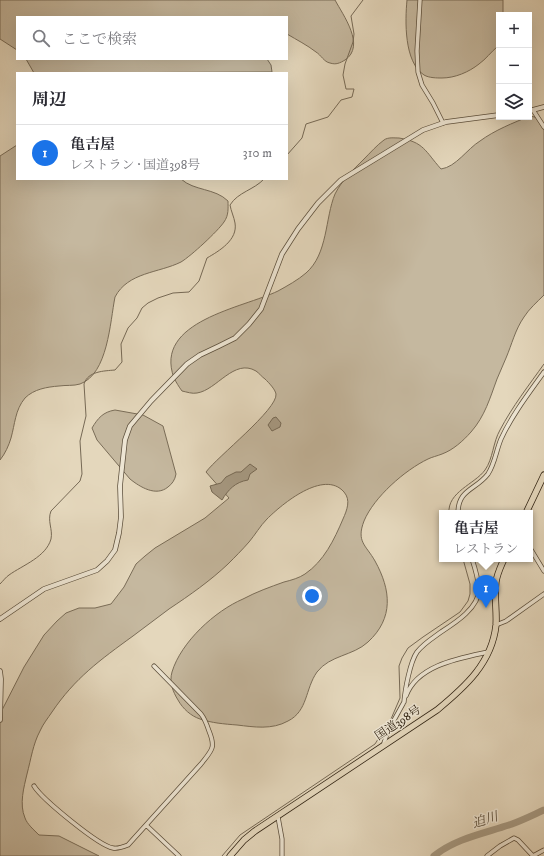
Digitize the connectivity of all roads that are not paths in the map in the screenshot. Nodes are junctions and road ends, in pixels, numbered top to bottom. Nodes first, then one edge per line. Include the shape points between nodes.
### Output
1 (420, 0) edge
2 (544, 107) edge
3 (532, 111) edge
4 (532, 112) edge
5 (496, 115) edge
6 (443, 123) junction
7 (544, 127) edge
8 (544, 372) edge
9 (544, 475) edge
10 (458, 510) edge
11 (527, 510) edge
12 (533, 553) edge
13 (473, 562) edge
14 (503, 562) edge
15 (544, 571) edge
16 (544, 594) edge
17 (0, 619) edge
18 (496, 625) junction
19 (488, 652) junction
20 (154, 666) dead end
21 (0, 671) edge
22 (404, 702) junction
23 (0, 720) edge
24 (382, 747) junction
25 (34, 786) dead end
26 (278, 817) junction
27 (146, 824) junction
28 (544, 850) edge
29 (179, 856) edge
30 (230, 856) edge
31 (282, 856) edge
32 (487, 856) edge

1 - 6 street via 418,72 422,85
2 - 3 street
4 - 7 street
5 - 6 street
6 - 17 street via 423,130 341,180 318,203 282,254 261,310 249,324 235,338 187,364 130,426 125,440 120,486 121,517 115,550 107,561 97,570 44,589
8 - 10 street via 508,426 488,474 461,497
9 - 11 highway
12 - 15 street
13 - 22 street via 479,589 478,597 461,617 417,652
14 - 18 highway, 国道398号 via 496,582
16 - 18 street via 506,621
18 - 19 highway, 国道398号
19 - 22 street via 457,659 430,670 413,682
19 - 24 highway, 国道398号 via 476,675 455,696
20 - 27 street via 201,714 214,742 210,753 201,764
21 - 23 street
22 - 24 street
24 - 26 highway, 国道398号
25 - 27 street via 76,825 111,848 118,849 128,845
26 - 30 highway, 国道398号 via 244,840
26 - 31 street
27 - 29 street
28 - 32 street via 533,856 514,838

